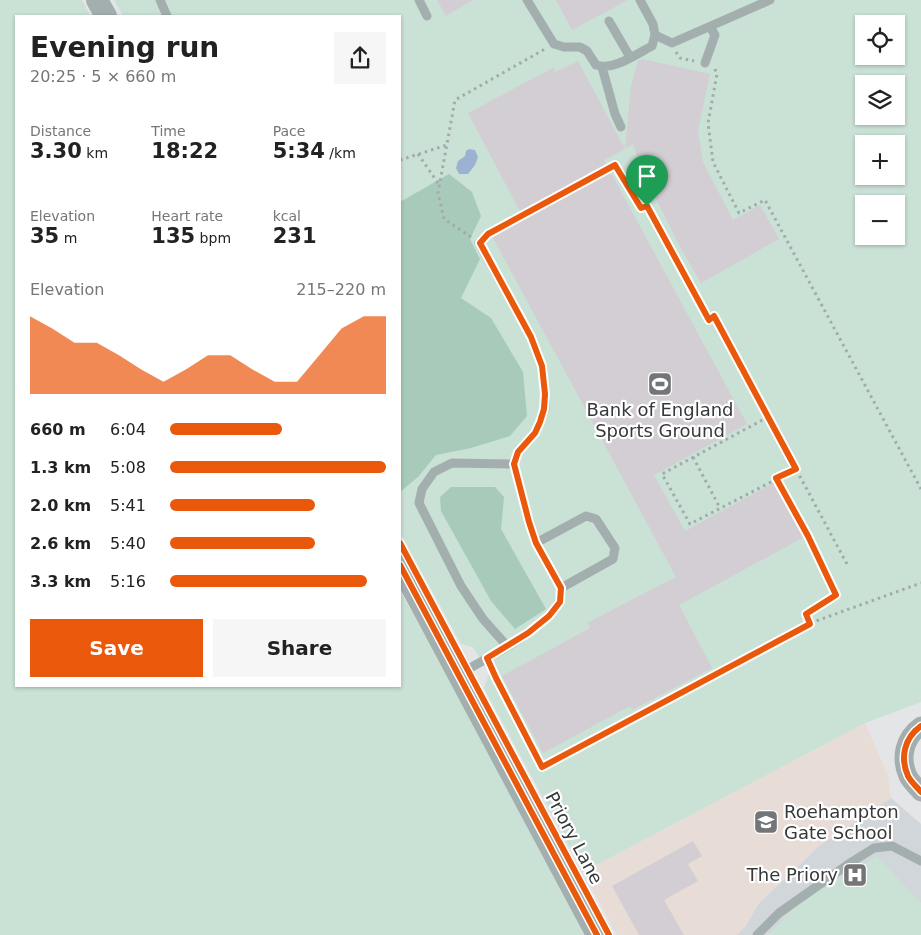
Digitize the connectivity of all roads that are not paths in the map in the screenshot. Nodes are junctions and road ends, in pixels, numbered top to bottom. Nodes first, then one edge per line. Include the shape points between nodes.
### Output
1 (97, 0) edge
2 (160, 0) edge
3 (419, 0) edge
4 (527, 0) edge
5 (640, 0) edge
6 (770, 0) edge
7 (105, 15) edge
8 (167, 15) edge
9 (427, 16) dead end
10 (609, 21) dead end
11 (710, 27) junction
12 (655, 35) junction
13 (630, 57) junction
14 (705, 63) road end
15 (602, 67) junction
16 (621, 127) dead end
17 (480, 243) road end
18 (514, 464) junction
19 (536, 543) junction
20 (401, 566) edge
21 (561, 588) junction
22 (507, 646) junction
23 (458, 674) junction
24 (921, 726) edge
25 (921, 792) edge
26 (921, 861) edge
27 (597, 935) edge
28 (757, 935) edge

1 - 7 street
2 - 8 lane
3 - 9 lane
4 - 15 lane via 554,44 580,47 596,65
5 - 12 lane
6 - 11 lane
10 - 13 lane
11 - 12 lane via 672,43
11 - 14 lane via 715,35
12 - 13 lane via 652,46
13 - 15 lane
15 - 16 lane
17 - 18 lane via 531,337 542,366 544,409 535,433 518,452
18 - 19 lane
18 - 22 lane via 452,463 434,472 422,489 419,503 461,586 483,619
19 - 21 lane
19 - 21 lane via 586,516 596,519 615,548 613,559
20 - 23 street, Priory Lane
21 - 22 lane via 560,602 549,616
22 - 23 lane
23 - 27 street, Priory Lane
24 - 25 street via 905,745 903,761 909,778
26 - 28 lane via 892,846 874,848 779,913

